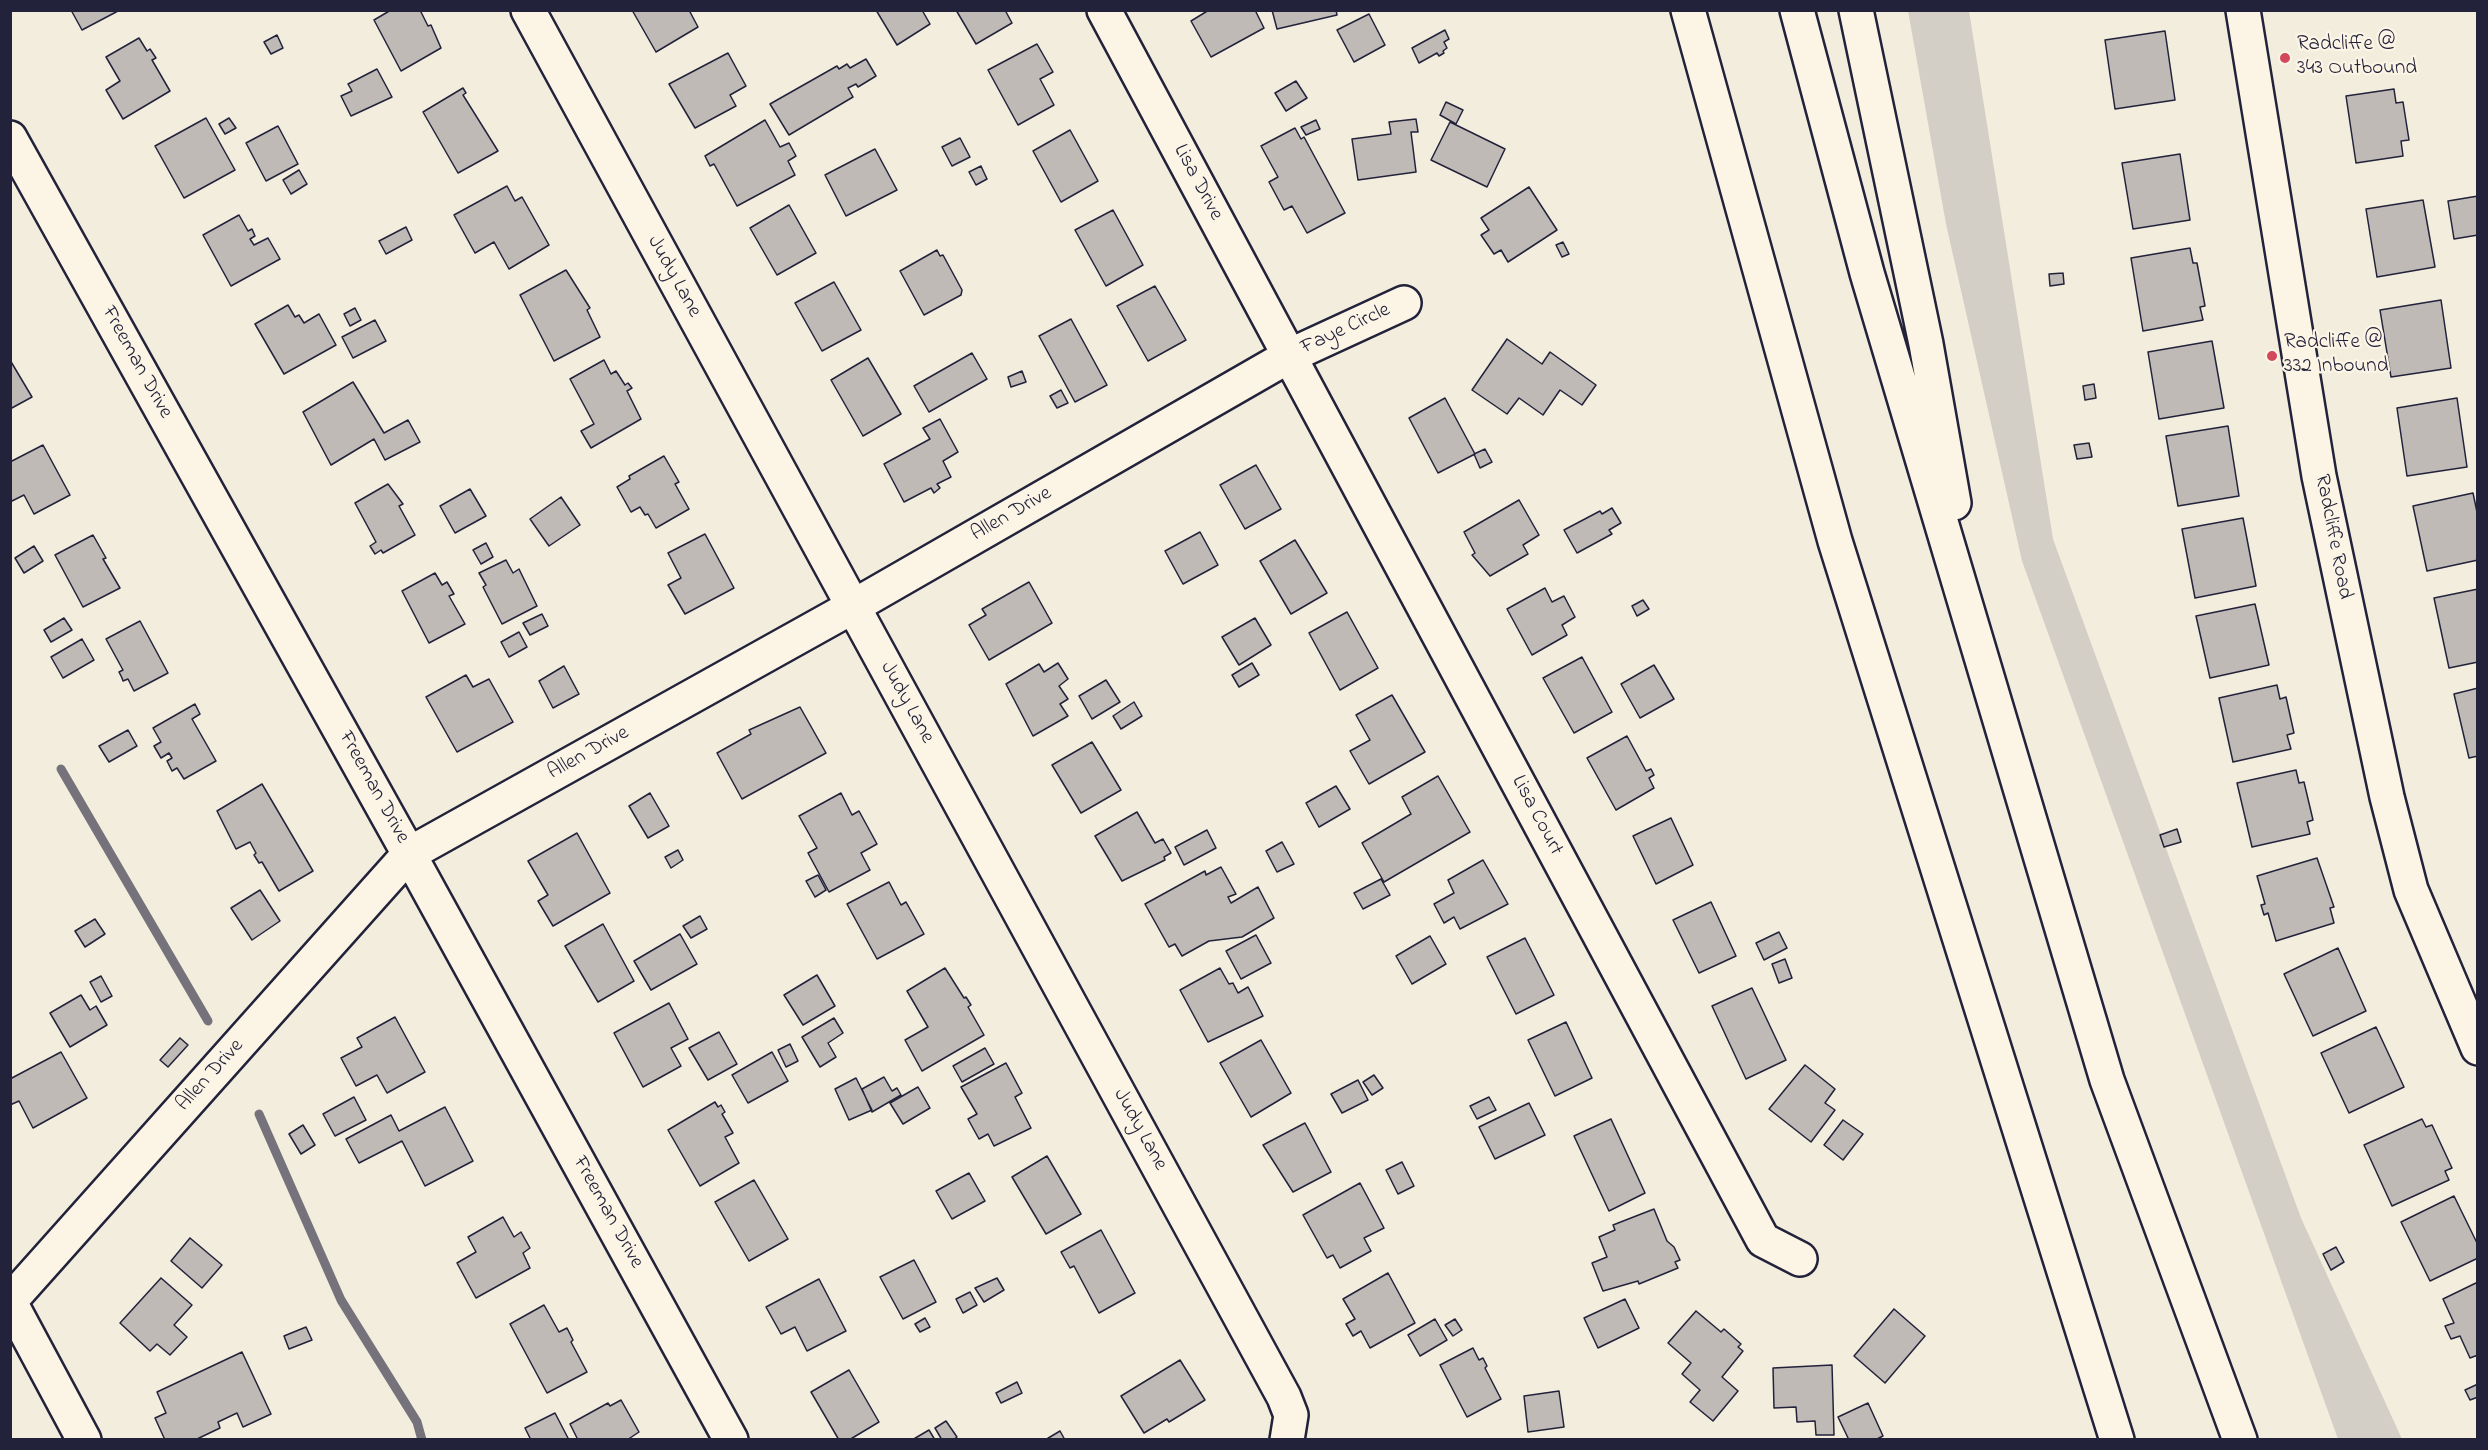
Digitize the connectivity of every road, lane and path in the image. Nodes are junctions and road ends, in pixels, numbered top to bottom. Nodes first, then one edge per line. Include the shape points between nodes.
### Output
1 (528, 10) edge
2 (1104, 10) edge
3 (1688, 10) edge
4 (1797, 10) edge
5 (1856, 10) edge
6 (2243, 10) edge
7 (10, 138) edge
8 (1404, 303) dead end
9 (1289, 356) junction
10 (854, 606) junction
11 (1983, 664) junction
12 (409, 854) junction
13 (2478, 1048) edge
14 (1800, 1259) dead end
15 (10, 1302) edge
16 (84, 1440) edge
17 (731, 1440) edge
18 (1287, 1440) edge
19 (2117, 1440) edge
20 (2240, 1440) edge

1 - 10 main road, Judy Lane
2 - 9 main road, Lisa Drive
3 - 19 main road via 1835,541
4 - 11 main road via 1867,273
5 - 11 main road via 1926,344
6 - 13 main road, Radcliffe Road via 2319,476 2387,797 2411,890
7 - 12 main road, Freeman Drive
8 - 9 main road, Faye Circle
9 - 10 main road, Allen Drive
9 - 14 main road, Lisa Court via 1763,1240
10 - 12 main road, Allen Drive
10 - 18 main road, Judy Lane via 1284,1397 1291,1415
11 - 20 main road via 2107,1080
12 - 15 main road, Allen Drive
12 - 17 main road, Freeman Drive
15 - 16 main road

